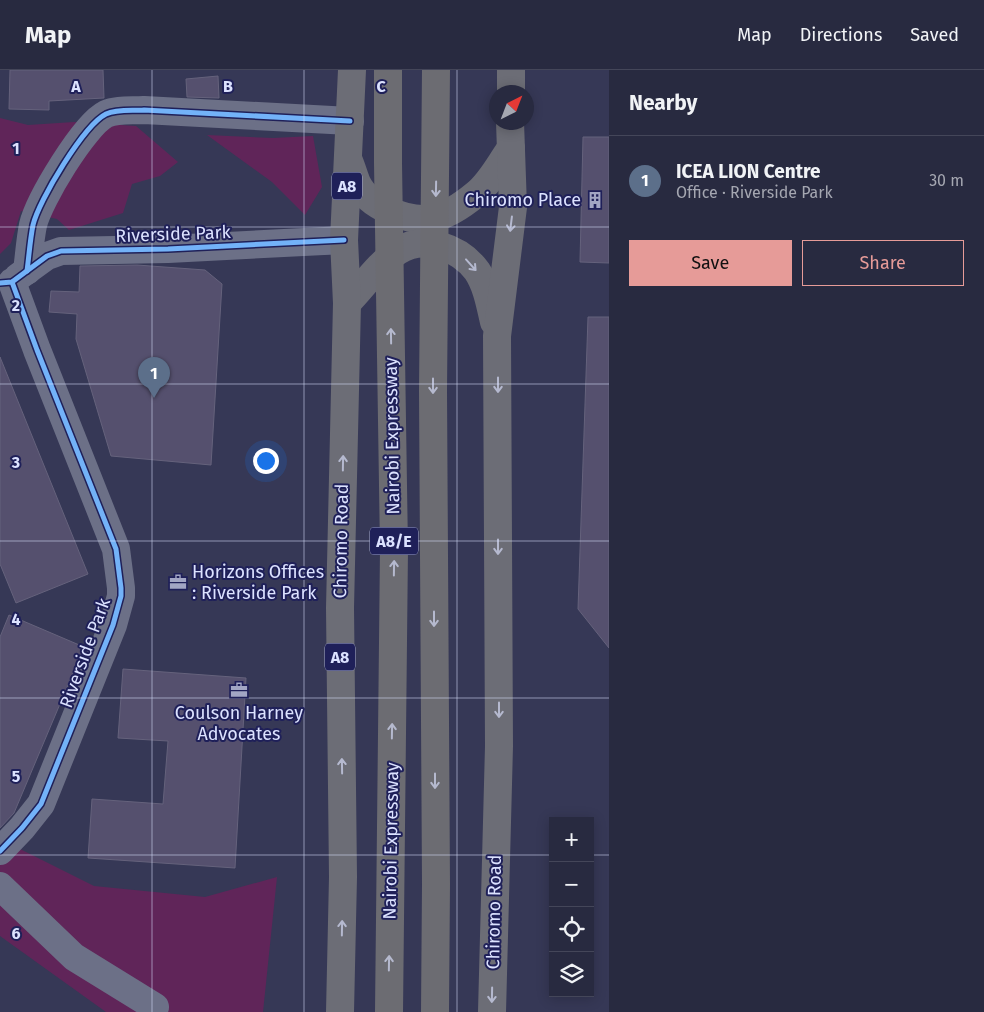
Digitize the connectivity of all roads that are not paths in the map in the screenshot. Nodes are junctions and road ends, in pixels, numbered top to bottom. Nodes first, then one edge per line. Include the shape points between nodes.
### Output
1 (352, 70) edge
2 (388, 70) edge
3 (436, 70) edge
4 (444, 70) edge
5 (511, 70) edge
6 (511, 85) edge
7 (350, 121) junction
8 (511, 135) edge
9 (436, 148) junction
10 (348, 158) junction
11 (344, 240) junction
12 (13, 279) edge
13 (347, 303) junction
14 (498, 336) junction
15 (0, 852) edge
16 (0, 886) edge
17 (155, 1007) dead end
18 (340, 1012) edge
19 (388, 1012) edge
20 (434, 1012) edge
21 (492, 1012) edge

1 - 7 highway, Chiromo Road / A8
19 -> 2 highway, Nairobi Expressway / A8/E via 394,549
3 - 9 highway, A8/E
4 - 9 highway
5 - 6 highway
7 - 10 highway, Chiromo Road / A8
7 - 12 street via 144,110 107,114 87,132 44,198
8 - 10 highway via 486,184 459,207 432,218 401,216 383,208 357,184
8 -> 14 highway, Chiromo Road via 513,207
9 -> 20 highway, A8/E
10 - 11 highway, Chiromo Road / A8
11 - 12 street, Riverside Park via 61,251 47,256
11 - 13 highway, Chiromo Road / A8
12 - 15 street, Riverside Park via 37,350 116,549 122,588 113,625 41,804
13 -> 14 highway via 376,269 399,250 413,244 441,246 464,258 477,272
18 -> 13 highway, Chiromo Road / A8 via 343,877 340,608
14 -> 21 highway, Chiromo Road via 499,746
16 - 17 street via 74,957

